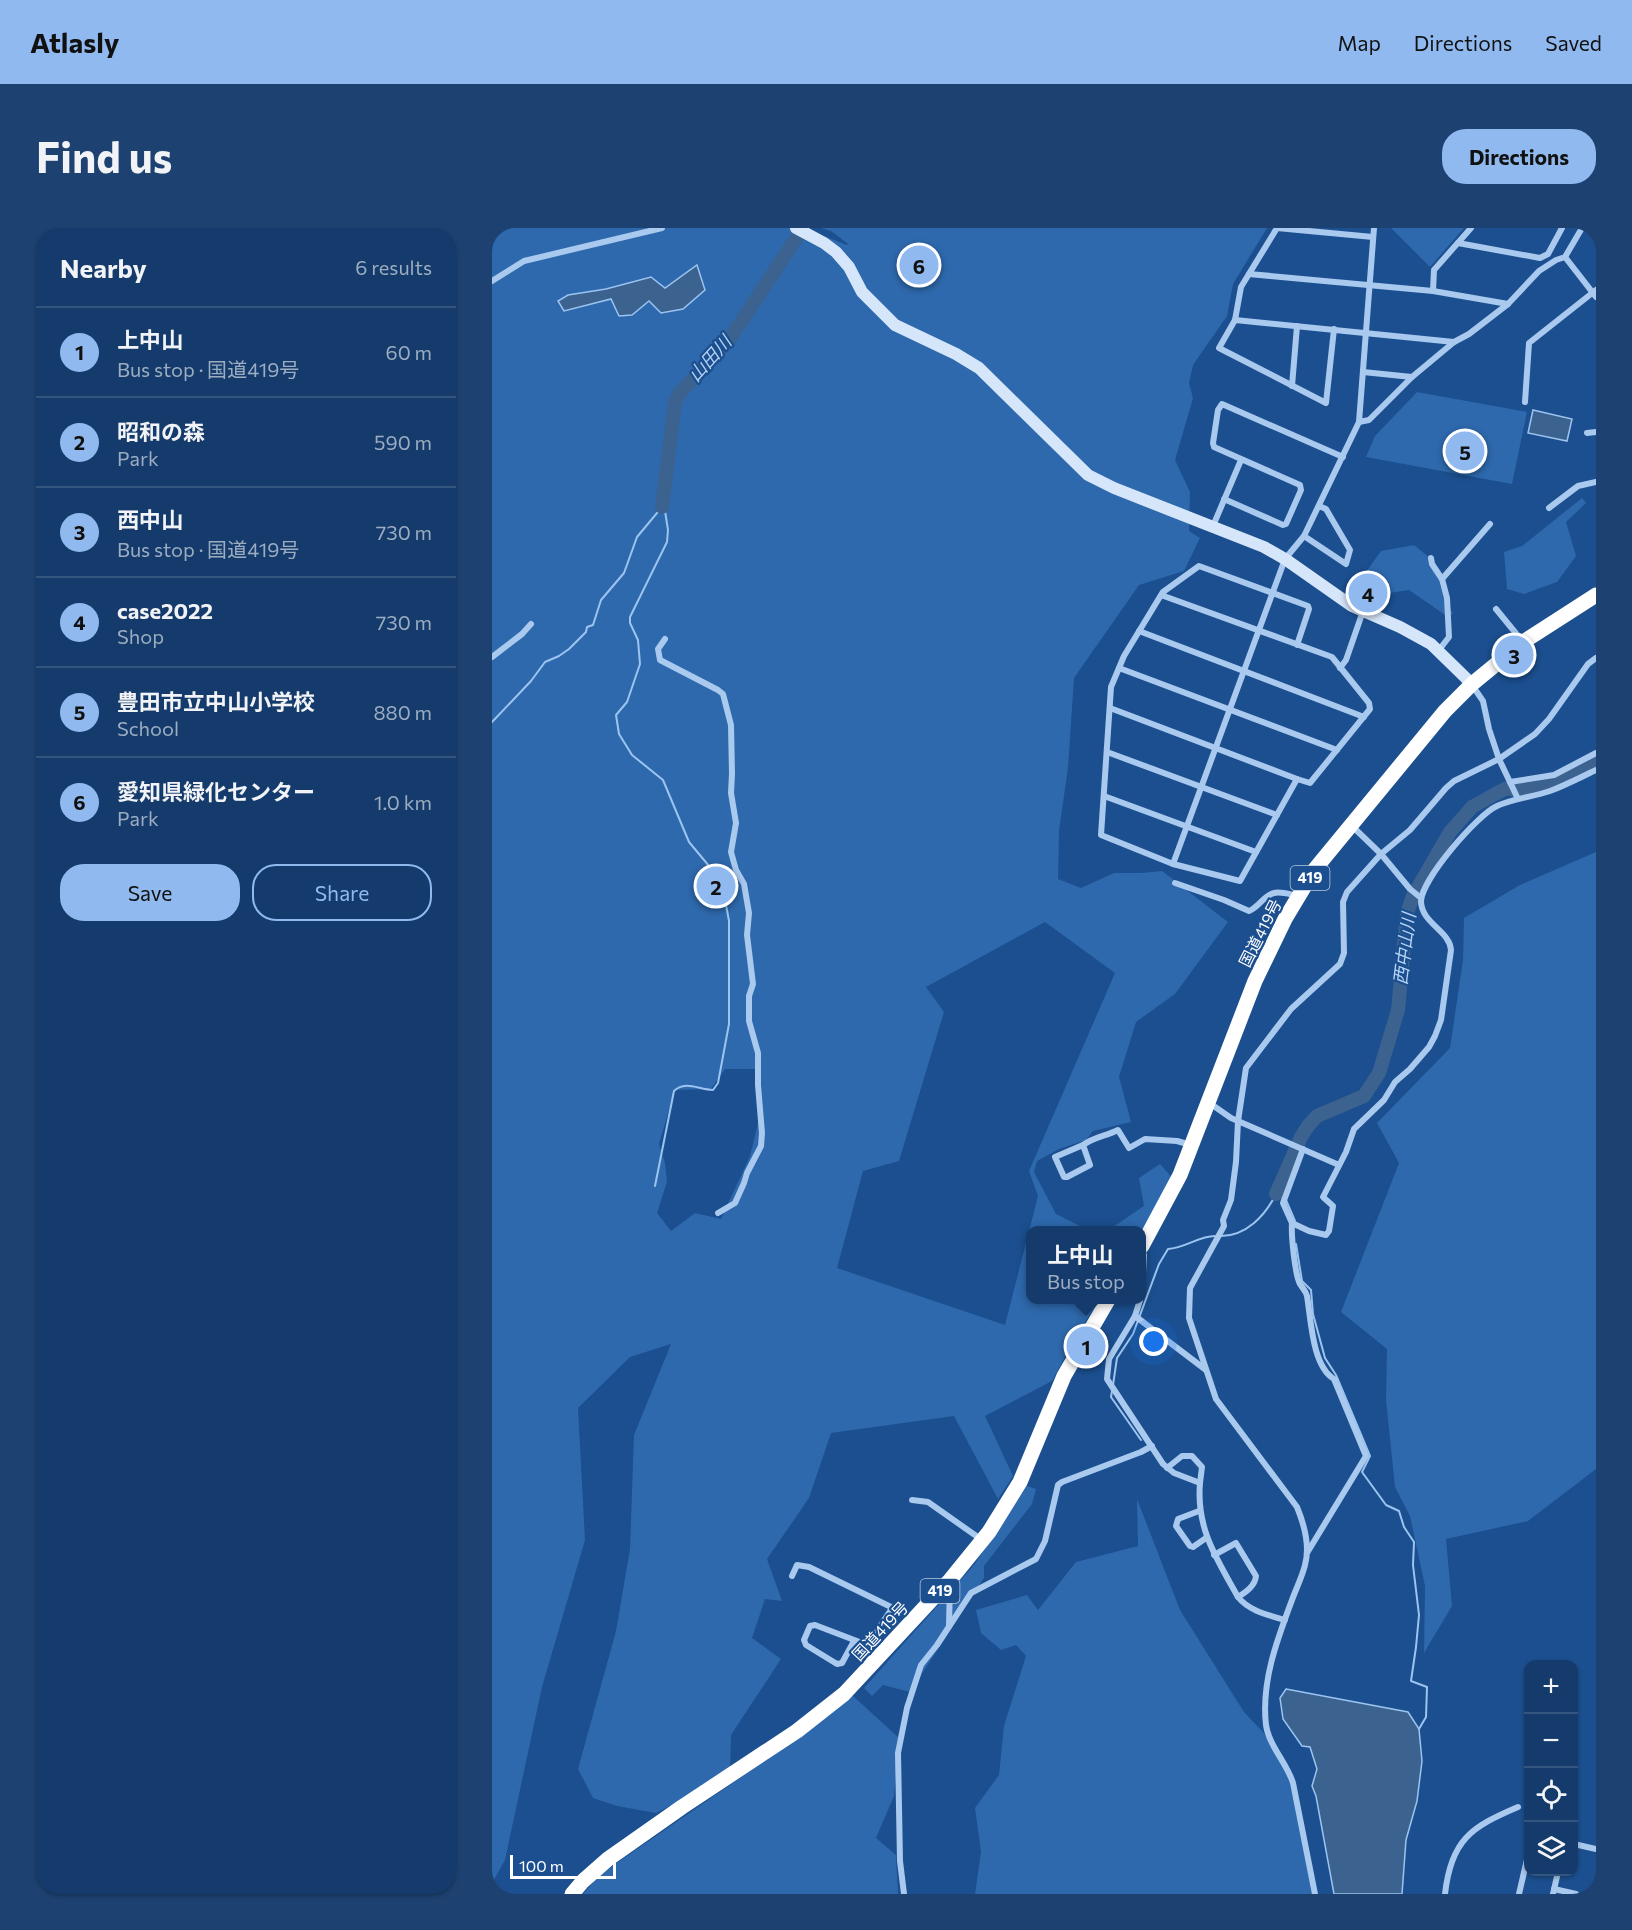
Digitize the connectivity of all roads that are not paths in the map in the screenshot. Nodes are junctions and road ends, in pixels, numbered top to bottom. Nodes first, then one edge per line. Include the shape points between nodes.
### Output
1 (662, 228) edge
2 (1277, 228) edge
3 (1374, 228) edge
4 (1471, 228) edge
5 (1562, 228) edge
6 (1582, 228) edge
7 (802, 231) edge
8 (1373, 237) junction
9 (1458, 243) junction
10 (1565, 257) junction
11 (1249, 274) junction
12 (492, 281) edge
13 (1370, 284) junction
14 (1433, 291) junction
15 (1595, 293) edge
16 (1508, 304) junction
17 (1235, 320) junction
18 (1297, 326) junction
19 (1334, 329) junction
20 (1366, 332) junction
21 (1454, 342) junction
22 (1363, 372) junction
23 (1413, 377) junction
24 (1292, 386) junction
25 (1525, 402) dead end
26 (1359, 422) junction
27 (1596, 432) edge
28 (1587, 433) dead end
29 (1342, 457) junction
30 (1241, 460) junction
31 (1596, 482) edge
32 (1224, 499) junction
33 (1320, 506) junction
34 (1550, 508) dead end
35 (1490, 524) dead end
36 (1213, 526) junction
37 (1304, 536) junction
38 (1431, 558) dead end
39 (1285, 559) junction
40 (1442, 579) junction
41 (1272, 592) junction
42 (1161, 595) junction
43 (1596, 595) edge
44 (1496, 609) dead end
45 (1362, 611) junction
46 (531, 624) dead end
47 (1139, 631) junction
48 (1258, 632) junction
49 (665, 639) dead end
50 (1523, 642) junction
51 (1297, 645) junction
52 (1439, 651) junction
53 (492, 657) edge
54 (1596, 658) edge
55 (1119, 668) junction
56 (1340, 668) junction
57 (1244, 670) junction
58 (1472, 684) junction
59 (1110, 708) junction
60 (1230, 710) junction
61 (1364, 717) junction
62 (1216, 747) junction
63 (1337, 750) junction
64 (1107, 752) junction
65 (1596, 753) edge
66 (1499, 759) junction
67 (1596, 770) edge
68 (1297, 779) junction
69 (1511, 784) junction
70 (1202, 786) junction
71 (1104, 796) junction
72 (1518, 799) junction
73 (1277, 815) junction
74 (1350, 825) junction
75 (1187, 826) junction
76 (1256, 852) junction
77 (1381, 854) junction
78 (1173, 864) junction
79 (1175, 883) dead end
80 (1300, 896) junction
81 (1420, 897) junction
82 (1208, 1102) junction
83 (1238, 1121) junction
84 (1083, 1144) junction
85 (1191, 1145) junction
86 (1302, 1149) junction
87 (1339, 1165) junction
88 (718, 1213) dead end
89 (1292, 1223) junction
90 (1146, 1240) edge
91 (1105, 1304) edge
92 (1139, 1304) edge
93 (1135, 1317) junction
94 (1207, 1370) junction
95 (1152, 1446) junction
96 (1167, 1468) junction
97 (1200, 1483) junction
98 (912, 1500) dead end
99 (1199, 1511) junction
100 (1206, 1538) junction
101 (982, 1541) junction
102 (1306, 1554) junction
103 (1214, 1555) junction
104 (792, 1576) dead end
105 (950, 1580) junction
106 (1238, 1597) junction
107 (1285, 1620) junction
108 (950, 1625) junction
109 (854, 1641) junction
110 (870, 1646) junction
111 (875, 1663) junction
112 (1518, 1807) dead end
113 (1578, 1845) edge
114 (1596, 1849) edge
115 (1524, 1872) edge
116 (1557, 1876) edge
117 (1554, 1892) edge
118 (572, 1894) edge
119 (904, 1894) edge
120 (1315, 1894) edge
121 (1444, 1894) edge
122 (1519, 1894) edge
123 (1576, 1894) edge

1 - 12 street via 524,261
2 - 8 street
2 - 11 street
3 - 8 street
4 - 9 street
5 - 9 street via 1548,254 1540,258
6 - 10 street
7 - 36 street via 836,252 862,292 895,325 973,364 1088,475
8 - 13 street
9 - 14 street via 1434,270
10 - 15 street
10 - 16 street via 1539,271
11 - 13 street
11 - 17 street via 1241,287
13 - 14 street
13 - 20 street
14 - 16 street
15 - 25 street via 1530,343
16 - 21 street
17 - 18 street
17 - 24 street via 1219,348
18 - 19 street
18 - 24 street
19 - 20 street
19 - 24 street via 1326,403
20 - 21 street
20 - 22 street
21 - 23 street
22 - 23 street
22 - 26 street
23 - 26 street via 1369,420
26 - 29 street
27 - 28 street
29 - 30 street via 1222,404 1214,447
29 - 33 street
30 - 32 street
30 - 32 street via 1300,485 1301,490 1283,525
31 - 34 street via 1578,486
32 - 36 street
33 - 37 street
33 - 37 street via 1326,509 1350,550 1346,564
35 - 40 street
36 - 39 street
37 - 39 street
38 - 40 street
39 - 41 street
39 - 45 street
40 - 52 street via 1449,637
41 - 42 street via 1199,566
41 - 48 street
41 - 51 street via 1308,606
42 - 47 street
42 - 48 street
43 - 50 highway, 国道419号 / 419
44 - 50 street
45 - 52 street via 1401,627
45 - 56 street
46 - 53 street
47 - 55 street
47 - 57 street
48 - 51 street
48 - 57 street
49 - 88 street via 658,649 660,660 718,690 727,704 731,725 731,806 736,823 731,852 744,884 749,913 747,935 753,984 749,1021 758,1053 761,1146 735,1203
50 - 58 highway, 国道419号 / 419
51 - 56 street via 1332,657
52 - 58 street
54 - 66 street via 1549,719 1524,743
55 - 59 street via 1111,687
55 - 60 street
56 - 61 street via 1369,703
57 - 60 street
57 - 61 street
58 - 66 street via 1483,701
58 - 74 highway, 国道419号 / 419
59 - 62 street
59 - 64 street
60 - 62 street
60 - 63 street
61 - 63 street
62 - 68 street
62 - 70 street
63 - 68 street via 1310,783
64 - 70 street
64 - 71 street
65 - 69 street via 1554,775
66 - 69 street
66 - 77 street via 1446,788 1410,830
67 - 72 street via 1550,791
68 - 73 street
69 - 72 street
70 - 73 street
70 - 75 street
71 - 75 street
71 - 78 street via 1101,835
72 - 81 street via 1495,807 1472,827 1432,873
73 - 76 street
74 - 77 street
74 - 80 highway, 国道419号 / 419 via 1315,869
75 - 76 street
75 - 78 street
76 - 78 street via 1239,881
77 - 81 street
77 - 83 street via 1347,892 1343,902 1344,953 1340,964 1291,1010 1246,1068
79 - 80 street via 1249,911 1276,892
80 - 82 highway, 国道419号 / 419 via 1256,981
81 - 87 street via 1427,918 1451,944 1441,1020 1429,1047 1354,1129
82 - 83 street
82 - 85 highway, 国道419号 / 419
83 - 86 street
83 - 94 street via 1231,1200 1224,1226 1189,1294 1189,1318
84 - 84 street via 1090,1165 1064,1177 1055,1157
84 - 85 street via 1118,1130 1129,1148 1145,1139
85 - 90 highway, 国道419号 / 419 via 1180,1176
86 - 87 street
86 - 89 street via 1283,1203
87 - 89 street via 1323,1197 1333,1206 1326,1235
89 - 102 street via 1299,1283 1306,1291 1315,1348 1326,1374 1334,1379 1366,1456
91 - 101 highway, 国道419号 / 419 via 1064,1376 1020,1482
92 - 93 street
93 - 94 street
93 - 95 street via 1109,1359 1107,1379
94 - 102 street via 1216,1399 1297,1507 1303,1521
95 - 96 street
95 - 108 street via 1058,1485 1045,1541 1036,1559 971,1593
96 - 97 street
96 - 97 street via 1182,1456 1192,1456 1202,1467
97 - 99 street
98 - 101 street via 928,1502
99 - 100 street
99 - 100 street via 1178,1519 1176,1526 1190,1546
100 - 103 street
101 - 105 highway, 国道419号 / 419
102 - 107 street
103 - 106 street
103 - 106 street via 1236,1543 1256,1576 1248,1591
104 - 110 street via 797,1565 809,1567 891,1607
105 - 108 street
105 - 111 highway, 国道419号 / 419
106 - 107 street via 1254,1610
107 - 120 street via 1267,1682 1266,1728 1290,1772
108 - 119 street via 921,1665 898,1753
109 - 109 street via 815,1625 810,1626 804,1640 837,1664 842,1663
109 - 110 street
110 - 111 street via 868,1657
111 - 118 highway, 国道419号 / 419 via 797,1731 608,1859
112 - 121 street via 1467,1834 1450,1864
113 - 114 street
115 - 122 street
116 - 117 street
117 - 123 street

